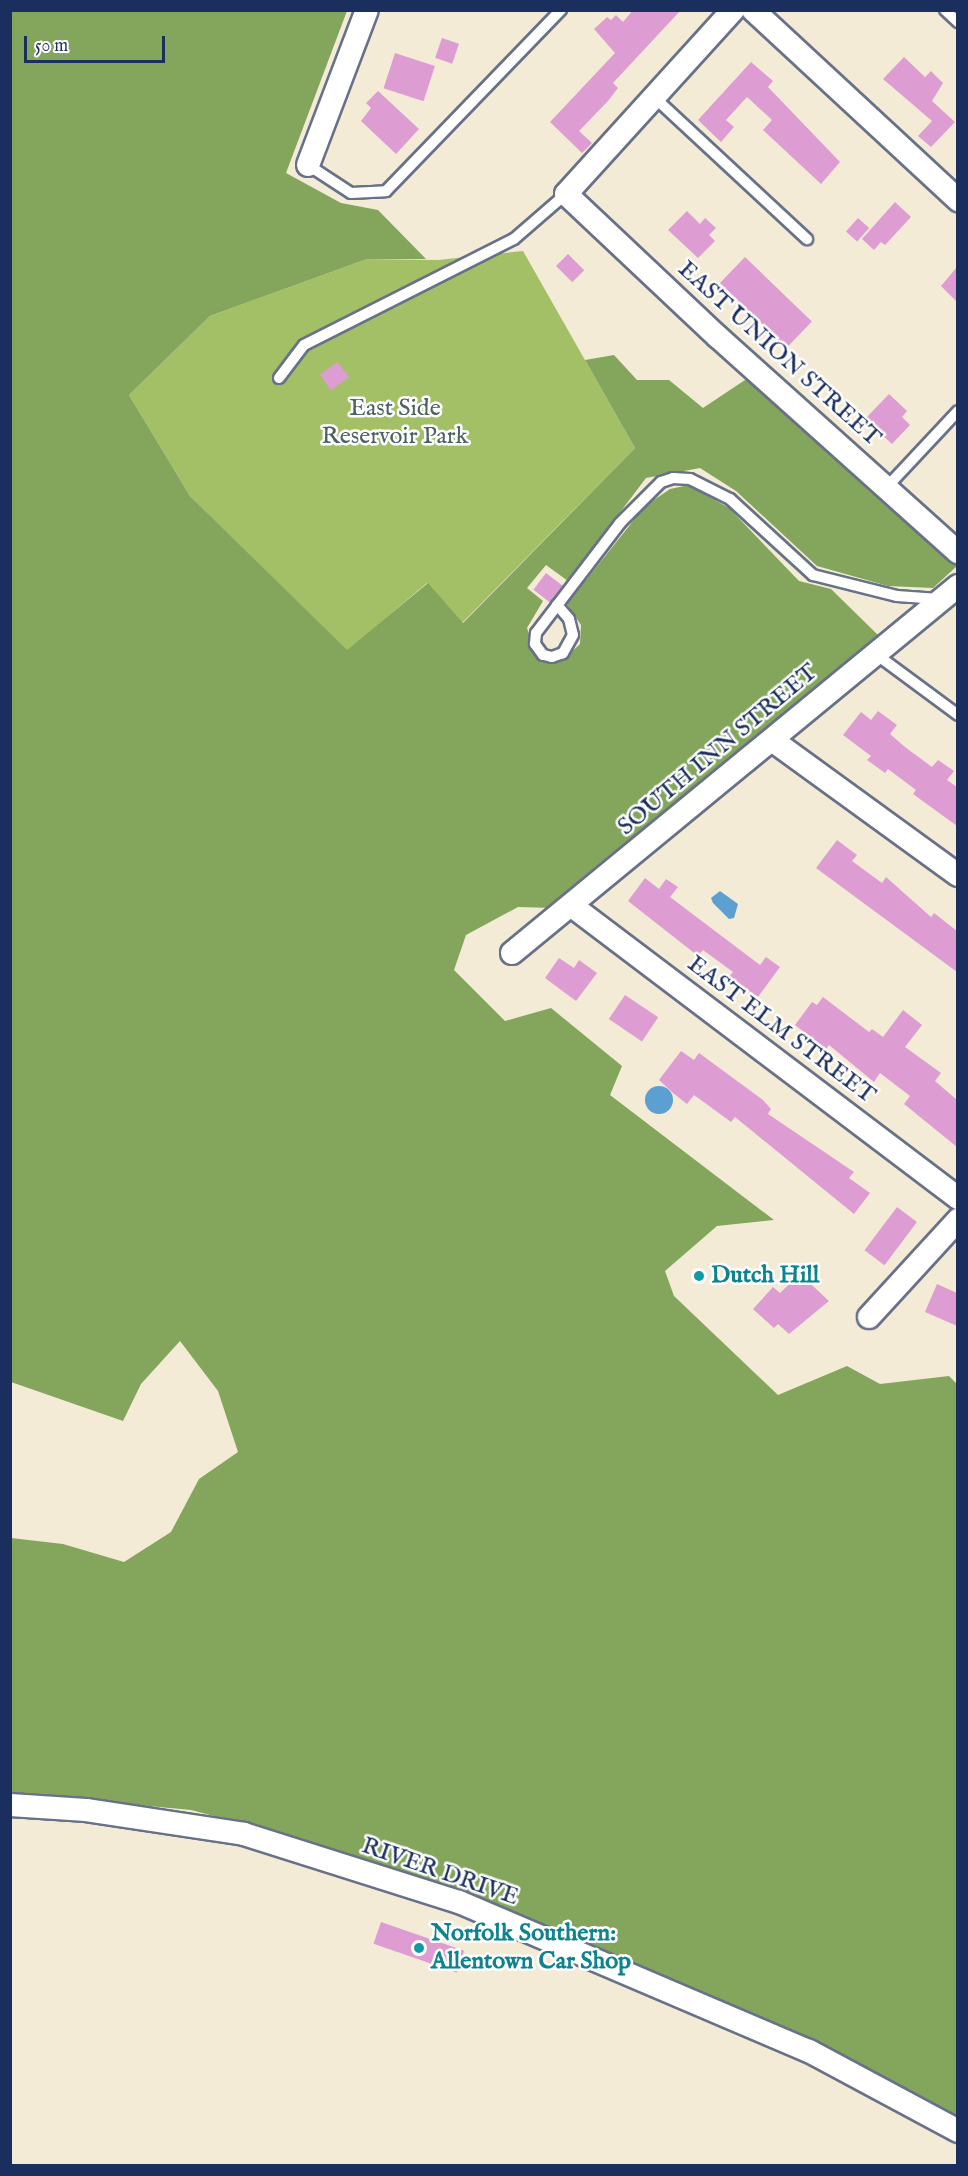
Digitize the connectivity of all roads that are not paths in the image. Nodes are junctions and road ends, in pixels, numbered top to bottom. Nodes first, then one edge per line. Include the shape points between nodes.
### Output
1 (367, 10) edge
2 (561, 10) edge
3 (734, 10) edge
4 (753, 10) edge
5 (945, 10) edge
6 (957, 22) edge
7 (654, 97) junction
8 (308, 165) joint
9 (566, 194) junction
10 (957, 200) edge
11 (807, 239) dead end
12 (279, 378) dead end
13 (957, 411) edge
14 (886, 489) junction
15 (957, 552) edge
16 (950, 593) edge
17 (557, 605) junction
18 (877, 655) junction
19 (957, 715) edge
20 (772, 740) junction
21 (957, 875) edge
22 (572, 906) junction
23 (512, 953) dead end
24 (957, 1198) edge
25 (957, 1220) edge
26 (949, 1242) edge
27 (869, 1317) dead end
28 (10, 1805) edge
29 (957, 2131) edge

1 - 8 street
2 - 8 lane via 386,191 351,193
3 - 7 street
4 - 10 street
5 - 6 lane
7 - 9 street
7 - 11 lane
9 - 12 lane via 514,239 304,345
9 - 14 street, EAST UNION STREET
13 - 14 lane
14 - 15 street, EAST UNION STREET
16 - 17 lane via 897,596 813,576 730,499 690,478 673,477 642,499
16 - 18 street, SOUTH INN STREET
17 - 17 lane via 536,633 535,644 543,655 552,657 563,653 573,635 569,619
18 - 19 lane
18 - 20 street, SOUTH INN STREET
20 - 21 street
20 - 22 street, SOUTH INN STREET
22 - 23 street, SOUTH INN STREET
22 - 24 street, EAST ELM STREET
25 - 26 street
26 - 27 street
28 - 29 street, RIVER DRIVE via 86,1809 244,1834 459,1902 809,2051

